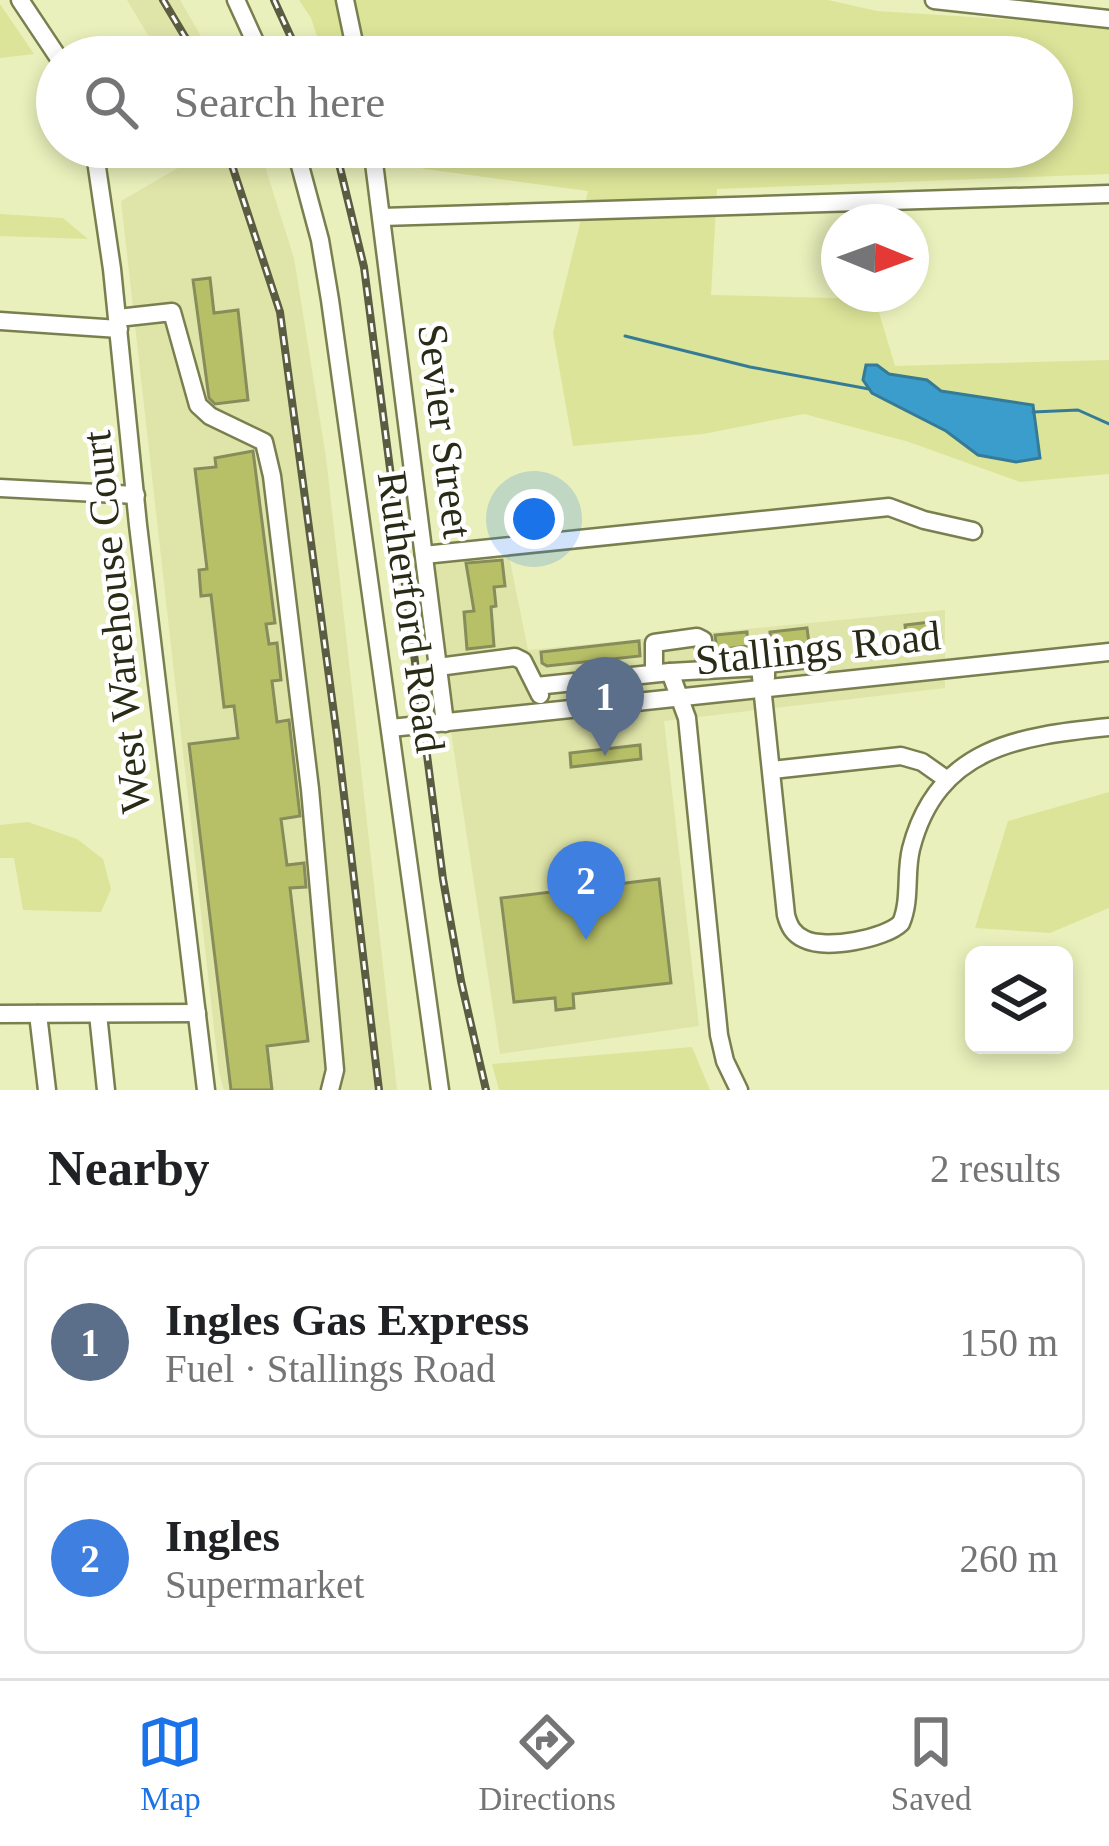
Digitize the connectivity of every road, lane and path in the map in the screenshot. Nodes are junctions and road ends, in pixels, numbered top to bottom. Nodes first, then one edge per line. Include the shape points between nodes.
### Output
1 (20, 0) edge
2 (236, 0) edge
3 (345, 0) edge
4 (934, 0) edge
5 (1003, 4) edge
6 (1109, 19) edge
7 (44, 36) edge
8 (252, 36) edge
9 (353, 36) edge
10 (97, 168) edge
11 (301, 168) edge
12 (375, 168) edge
13 (1109, 194) edge
14 (382, 217) junction
15 (0, 321) edge
16 (118, 324) junction
17 (0, 488) edge
18 (136, 495) junction
19 (973, 531) dead end
20 (424, 555) junction
21 (1109, 652) edge
22 (808, 659) dead end
23 (438, 667) junction
24 (706, 668) junction
25 (662, 672) junction
26 (536, 686) junction
27 (764, 691) junction
28 (683, 699) junction
29 (546, 711) junction
30 (445, 723) junction
31 (1109, 727) edge
32 (391, 728) junction
33 (772, 770) junction
34 (946, 779) junction
35 (196, 1013) junction
36 (0, 1014) edge
37 (38, 1014) junction
38 (98, 1014) junction
39 (47, 1090) edge
40 (106, 1090) edge
41 (206, 1090) edge
42 (330, 1090) edge
43 (440, 1090) edge
44 (739, 1090) edge

1 - 7 street
2 - 8 street
3 - 9 street
4 - 5 street
5 - 6 street
10 - 16 street, West Warehouse Court
11 - 32 street, Rutherford Road via 330,300
12 - 14 street, Sevier Street
13 - 14 street
14 - 20 street, Sevier Street
15 - 16 street
16 - 18 street, West Warehouse Court
16 - 42 street via 172,313 198,405 264,442 310,788 335,1070
17 - 18 street
18 - 35 street, West Warehouse Court
19 - 20 street via 890,507
20 - 23 street, Sevier Street
21 - 27 street, Stallings Road
22 - 27 street via 766,664
23 - 26 street via 515,657
23 - 30 street, Sevier Street
24 - 25 street
24 - 25 street via 697,637 654,643
24 - 27 street via 757,664
25 - 26 street
25 - 28 street
26 - 29 street
27 - 28 street, Stallings Road
27 - 33 street
28 - 29 street, Stallings Road
28 - 44 street via 719,1035
29 - 30 street, Stallings Road
30 - 32 street, Stallings Road
31 - 34 street via 1018,739
32 - 43 street, Rutherford Road
33 - 34 street via 901,756
33 - 34 street via 787,920 812,942 897,928 913,843
35 - 38 street
35 - 41 street, West Warehouse Court
36 - 37 street
37 - 38 street
37 - 39 street
38 - 40 street

